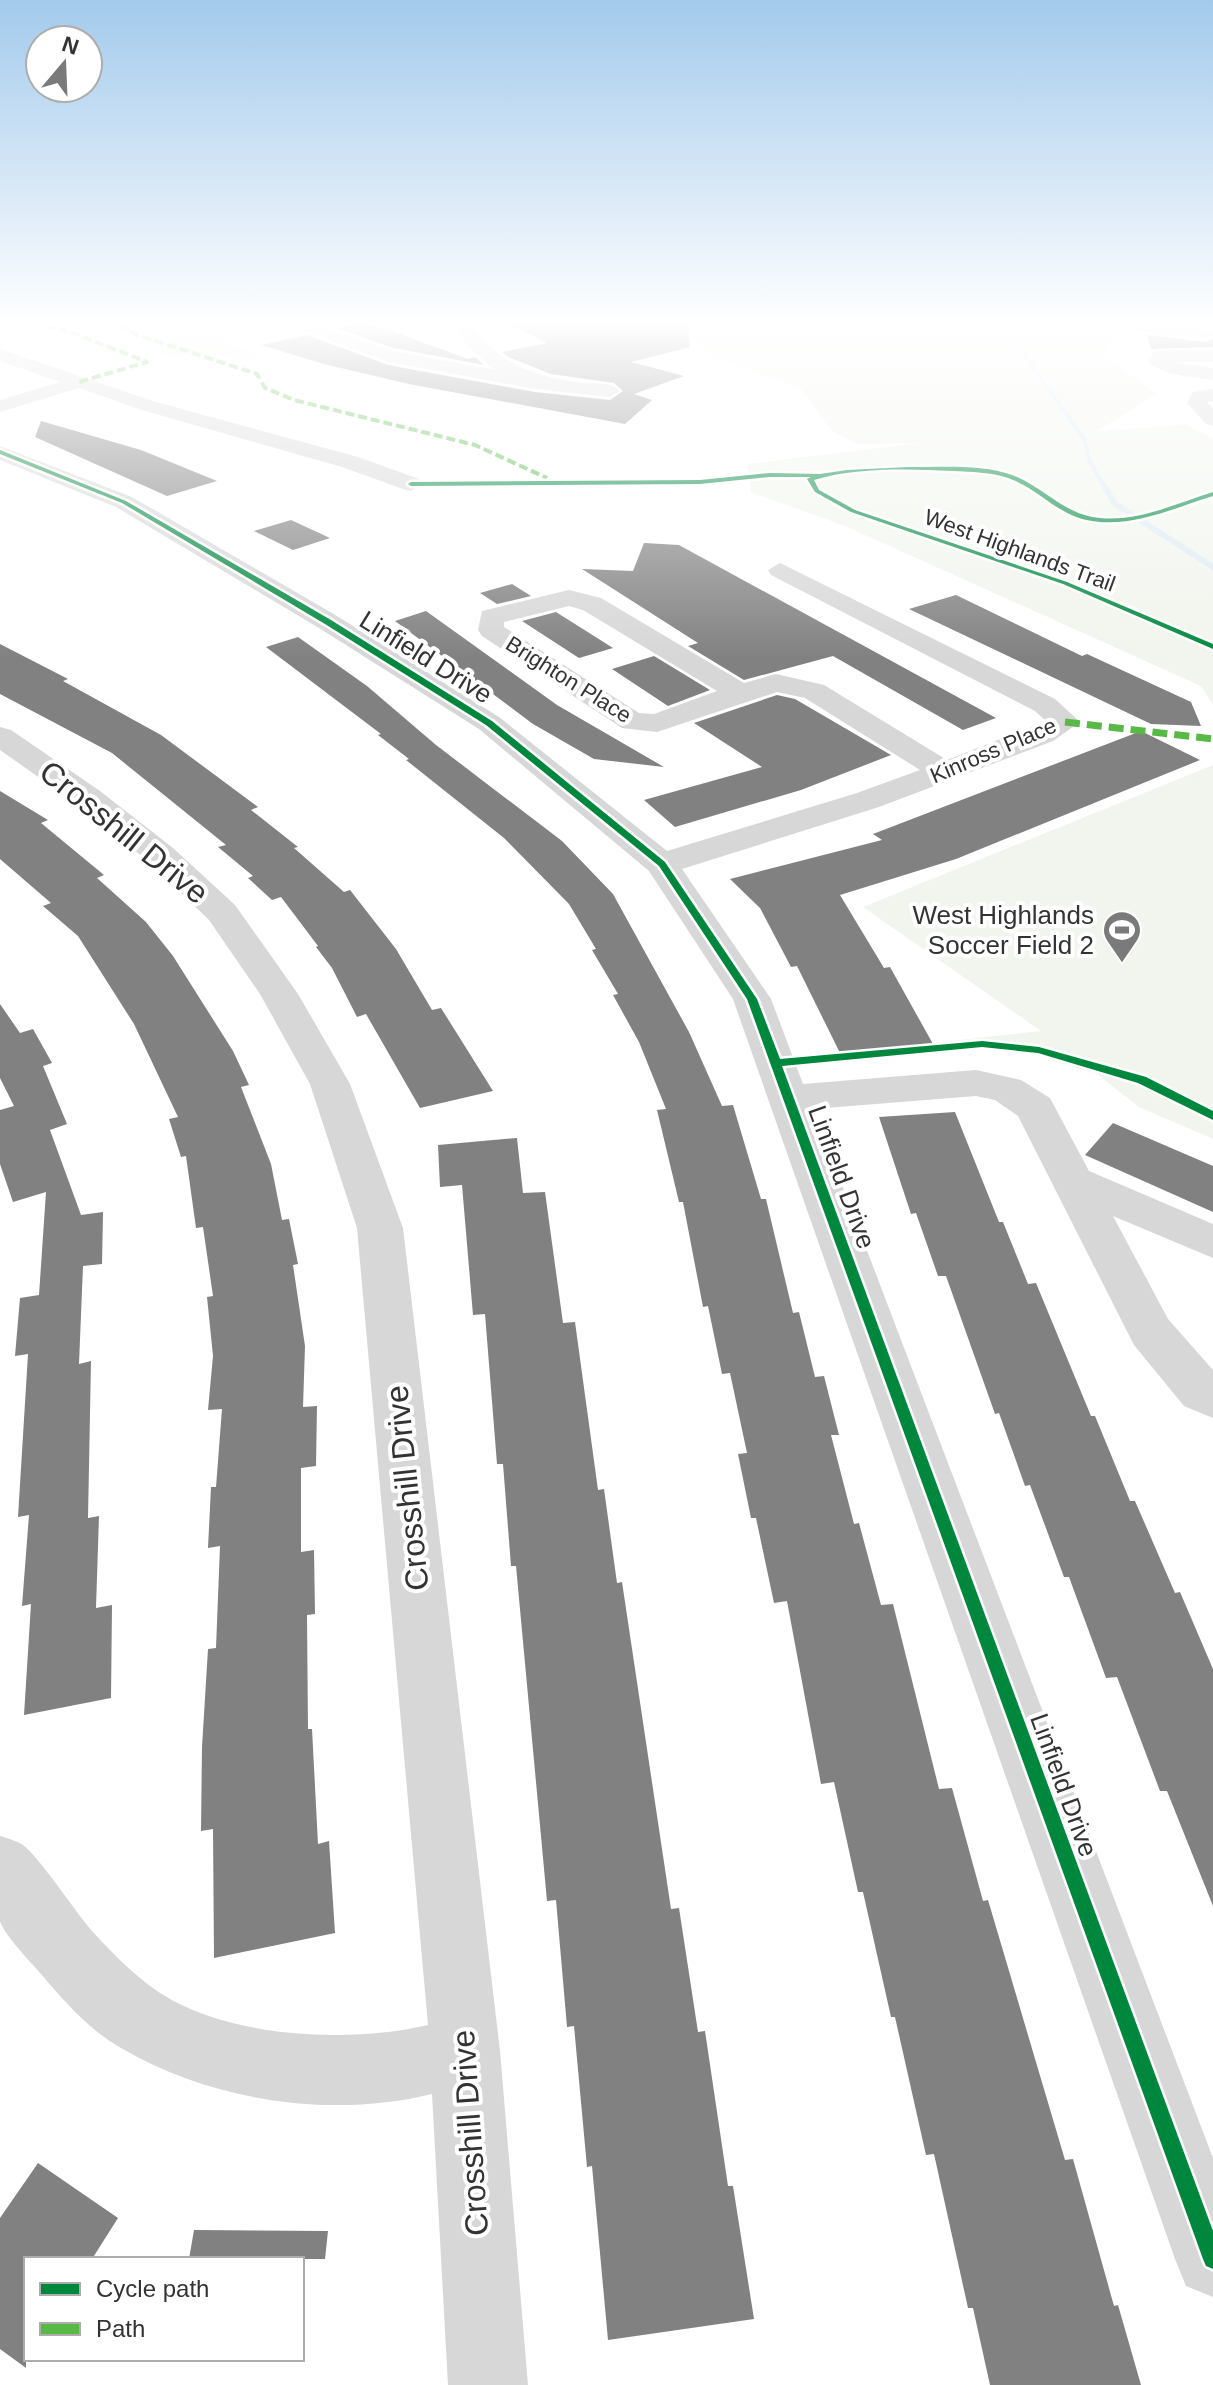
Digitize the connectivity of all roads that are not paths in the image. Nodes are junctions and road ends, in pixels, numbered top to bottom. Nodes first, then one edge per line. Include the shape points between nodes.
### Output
1 (252, 435) edge
2 (0, 452) edge
3 (411, 484) dead end
4 (780, 570) dead end
5 (740, 693) junction
6 (0, 736) edge
7 (944, 771) junction
8 (662, 864) junction
9 (790, 1098) junction
10 (1076, 1182) junction
11 (1213, 1242) edge
12 (1213, 1398) edge
13 (0, 1868) edge
14 (465, 2051) junction
15 (1213, 2259) edge
16 (488, 2385) edge

1 - 3 street
2 - 8 street, Linfield Drive via 124,502 328,622 489,723
4 - 7 street, Kinross Place via 1045,705 1065,722
5 - 5 street, Brighton Place via 592,604 569,598 491,617 491,630 632,722 657,723
5 - 7 street, Brighton Place via 776,683 814,691
6 - 14 street, Crosshill Drive via 161,855 222,913 279,994 330,1084 380,1228
7 - 8 street, Kinross Place
8 - 9 street, Linfield Drive via 752,999
9 - 10 street, Linfield Drive via 976,1083 1007,1089 1035,1108
9 - 15 street, Linfield Drive
10 - 11 street
10 - 12 street, Linfield Drive via 1151,1332
13 - 14 street via 52,1937 121,2008 186,2043 271,2065 376,2070
14 - 16 street, Crosshill Drive

